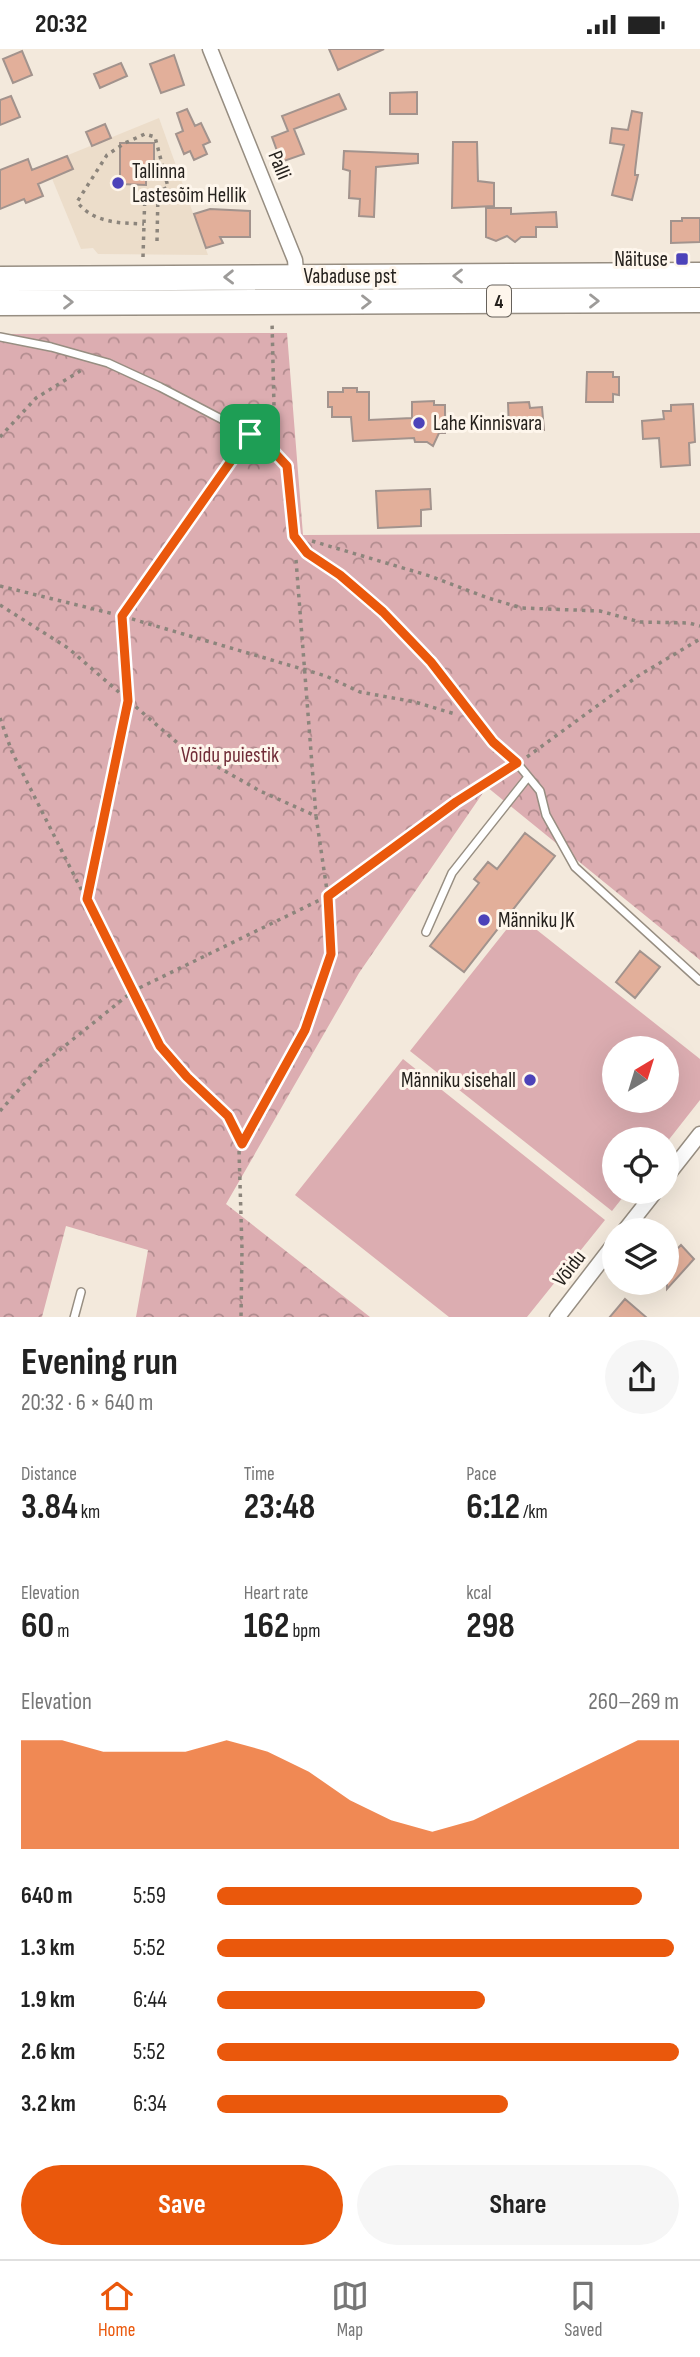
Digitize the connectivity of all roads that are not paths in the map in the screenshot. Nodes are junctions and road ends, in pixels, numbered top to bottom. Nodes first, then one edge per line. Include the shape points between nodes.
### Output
1 (210, 49) edge
2 (700, 275) edge
3 (297, 276) junction
4 (0, 279) edge
5 (700, 300) edge
6 (298, 301) junction
7 (0, 303) edge
8 (0, 337) edge
9 (528, 777) junction
10 (426, 932) dead end
11 (700, 981) edge
12 (700, 1134) edge
13 (679, 1161) edge
14 (646, 1204) edge
15 (634, 1218) edge
16 (602, 1260) edge
17 (81, 1292) dead end
18 (74, 1317) edge
19 (558, 1317) edge

1 - 3 street, Palli via 295,260
2 -> 3 highway, Vabaduse pst / 4
3 -> 4 highway, Vabaduse pst / 4
3 - 6 street, Palli
6 -> 5 highway, Vabaduse pst / 4
7 -> 6 highway, Vabaduse pst / 4
8 - 9 lane via 97,360 160,387 273,451 287,466 294,536 307,553 383,612
9 - 10 lane via 452,873
9 - 11 lane via 540,791 545,815 575,867
12 - 13 street
14 - 15 street
16 - 19 street, Võidu
17 - 18 lane

